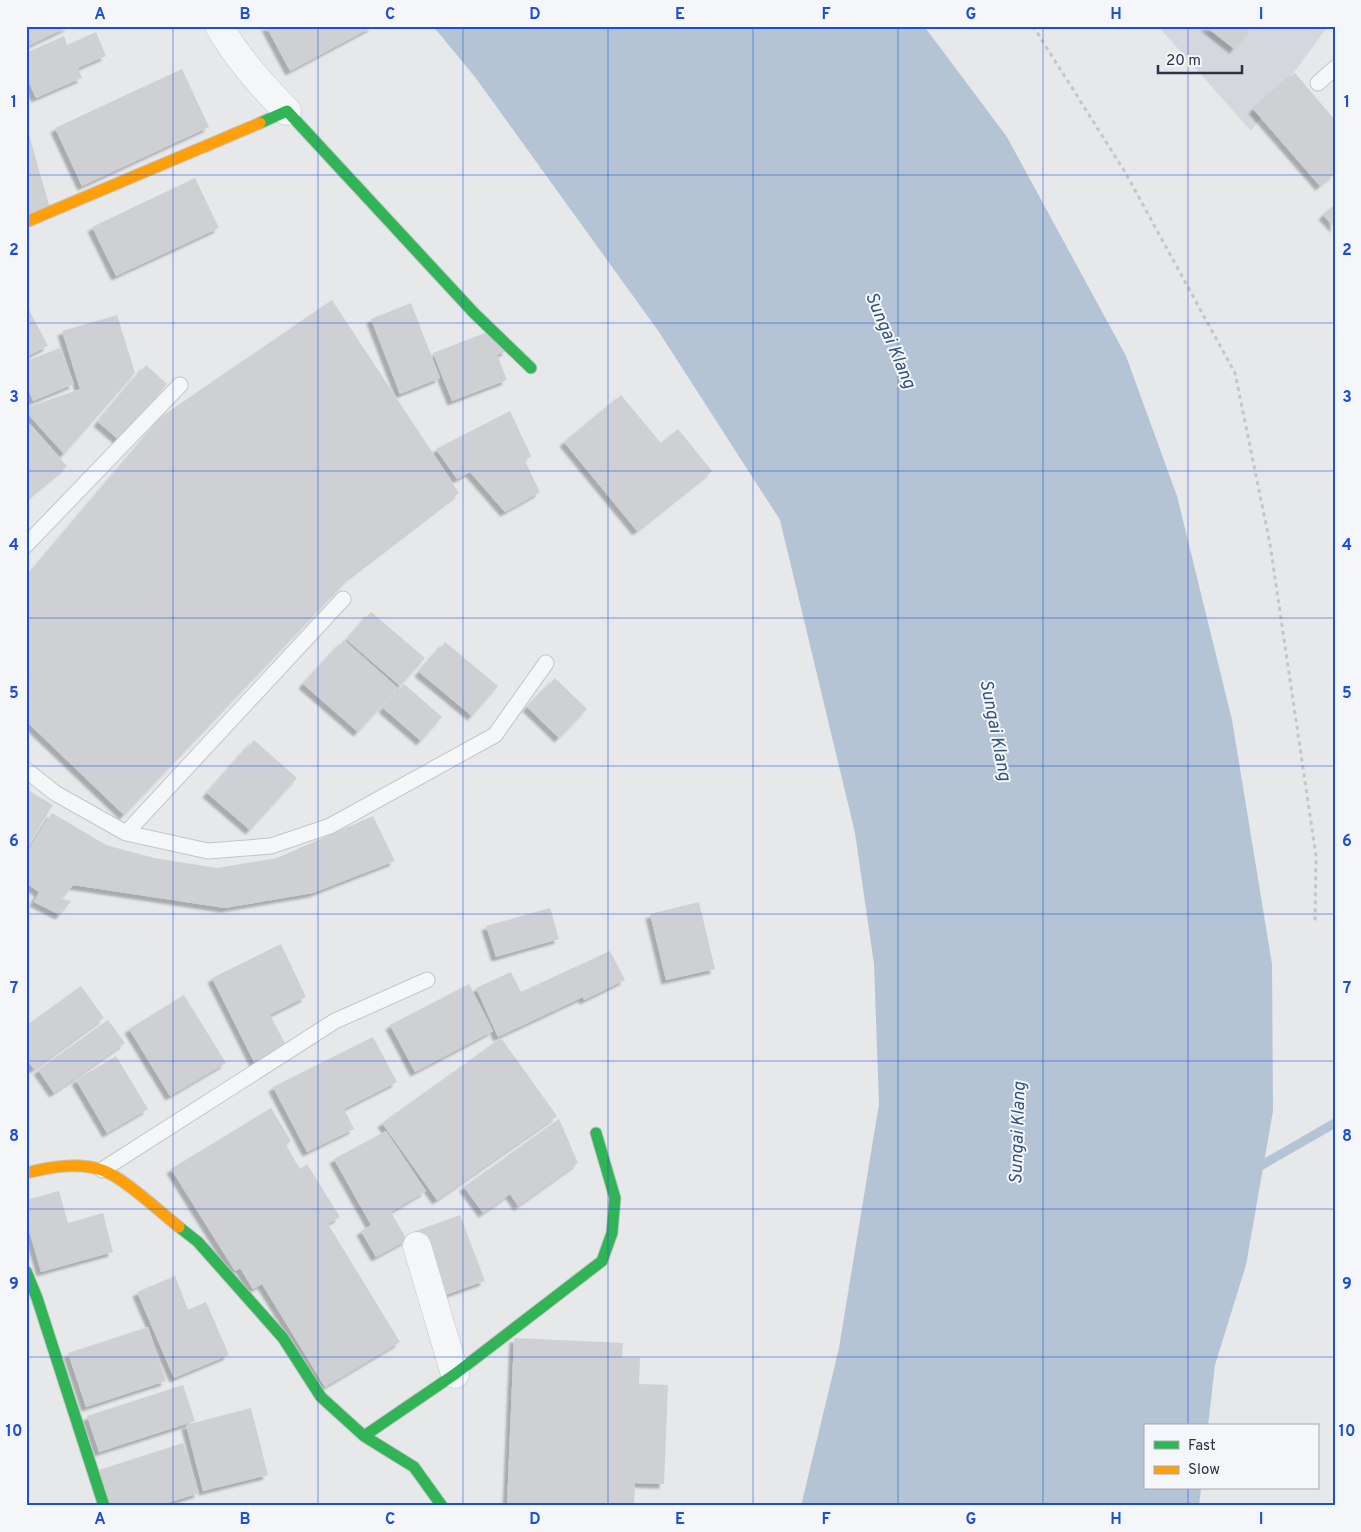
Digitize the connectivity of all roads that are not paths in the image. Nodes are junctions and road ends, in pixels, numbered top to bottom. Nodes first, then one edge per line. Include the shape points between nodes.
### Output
1 (219, 26) edge
2 (1335, 68) edge
3 (1318, 83) dead end
4 (287, 111) junction
5 (26, 222) edge
6 (531, 368) dead end
7 (180, 385) dead end
8 (26, 545) edge
9 (343, 599) dead end
10 (546, 663) dead end
11 (26, 770) edge
12 (126, 833) junction
13 (427, 980) dead end
14 (596, 1133) dead end
15 (102, 1170) junction
16 (26, 1174) edge
17 (417, 1246) dead end
18 (26, 1271) edge
19 (455, 1374) junction
20 (364, 1436) junction
21 (104, 1506) edge
22 (442, 1506) edge

1 - 4 street via 237,55
2 - 3 lane
4 - 5 street
4 - 6 street via 474,313
7 - 8 lane
9 - 12 lane
10 - 12 lane via 494,735 330,826 271,846 208,851
11 - 12 lane via 55,793
13 - 15 lane via 335,1021
14 - 19 street via 616,1198 612,1233 602,1261
15 - 16 street via 57,1165
15 - 20 street via 198,1242 283,1338 321,1397
17 - 19 street
18 - 21 street
19 - 20 street
20 - 22 street via 414,1467

